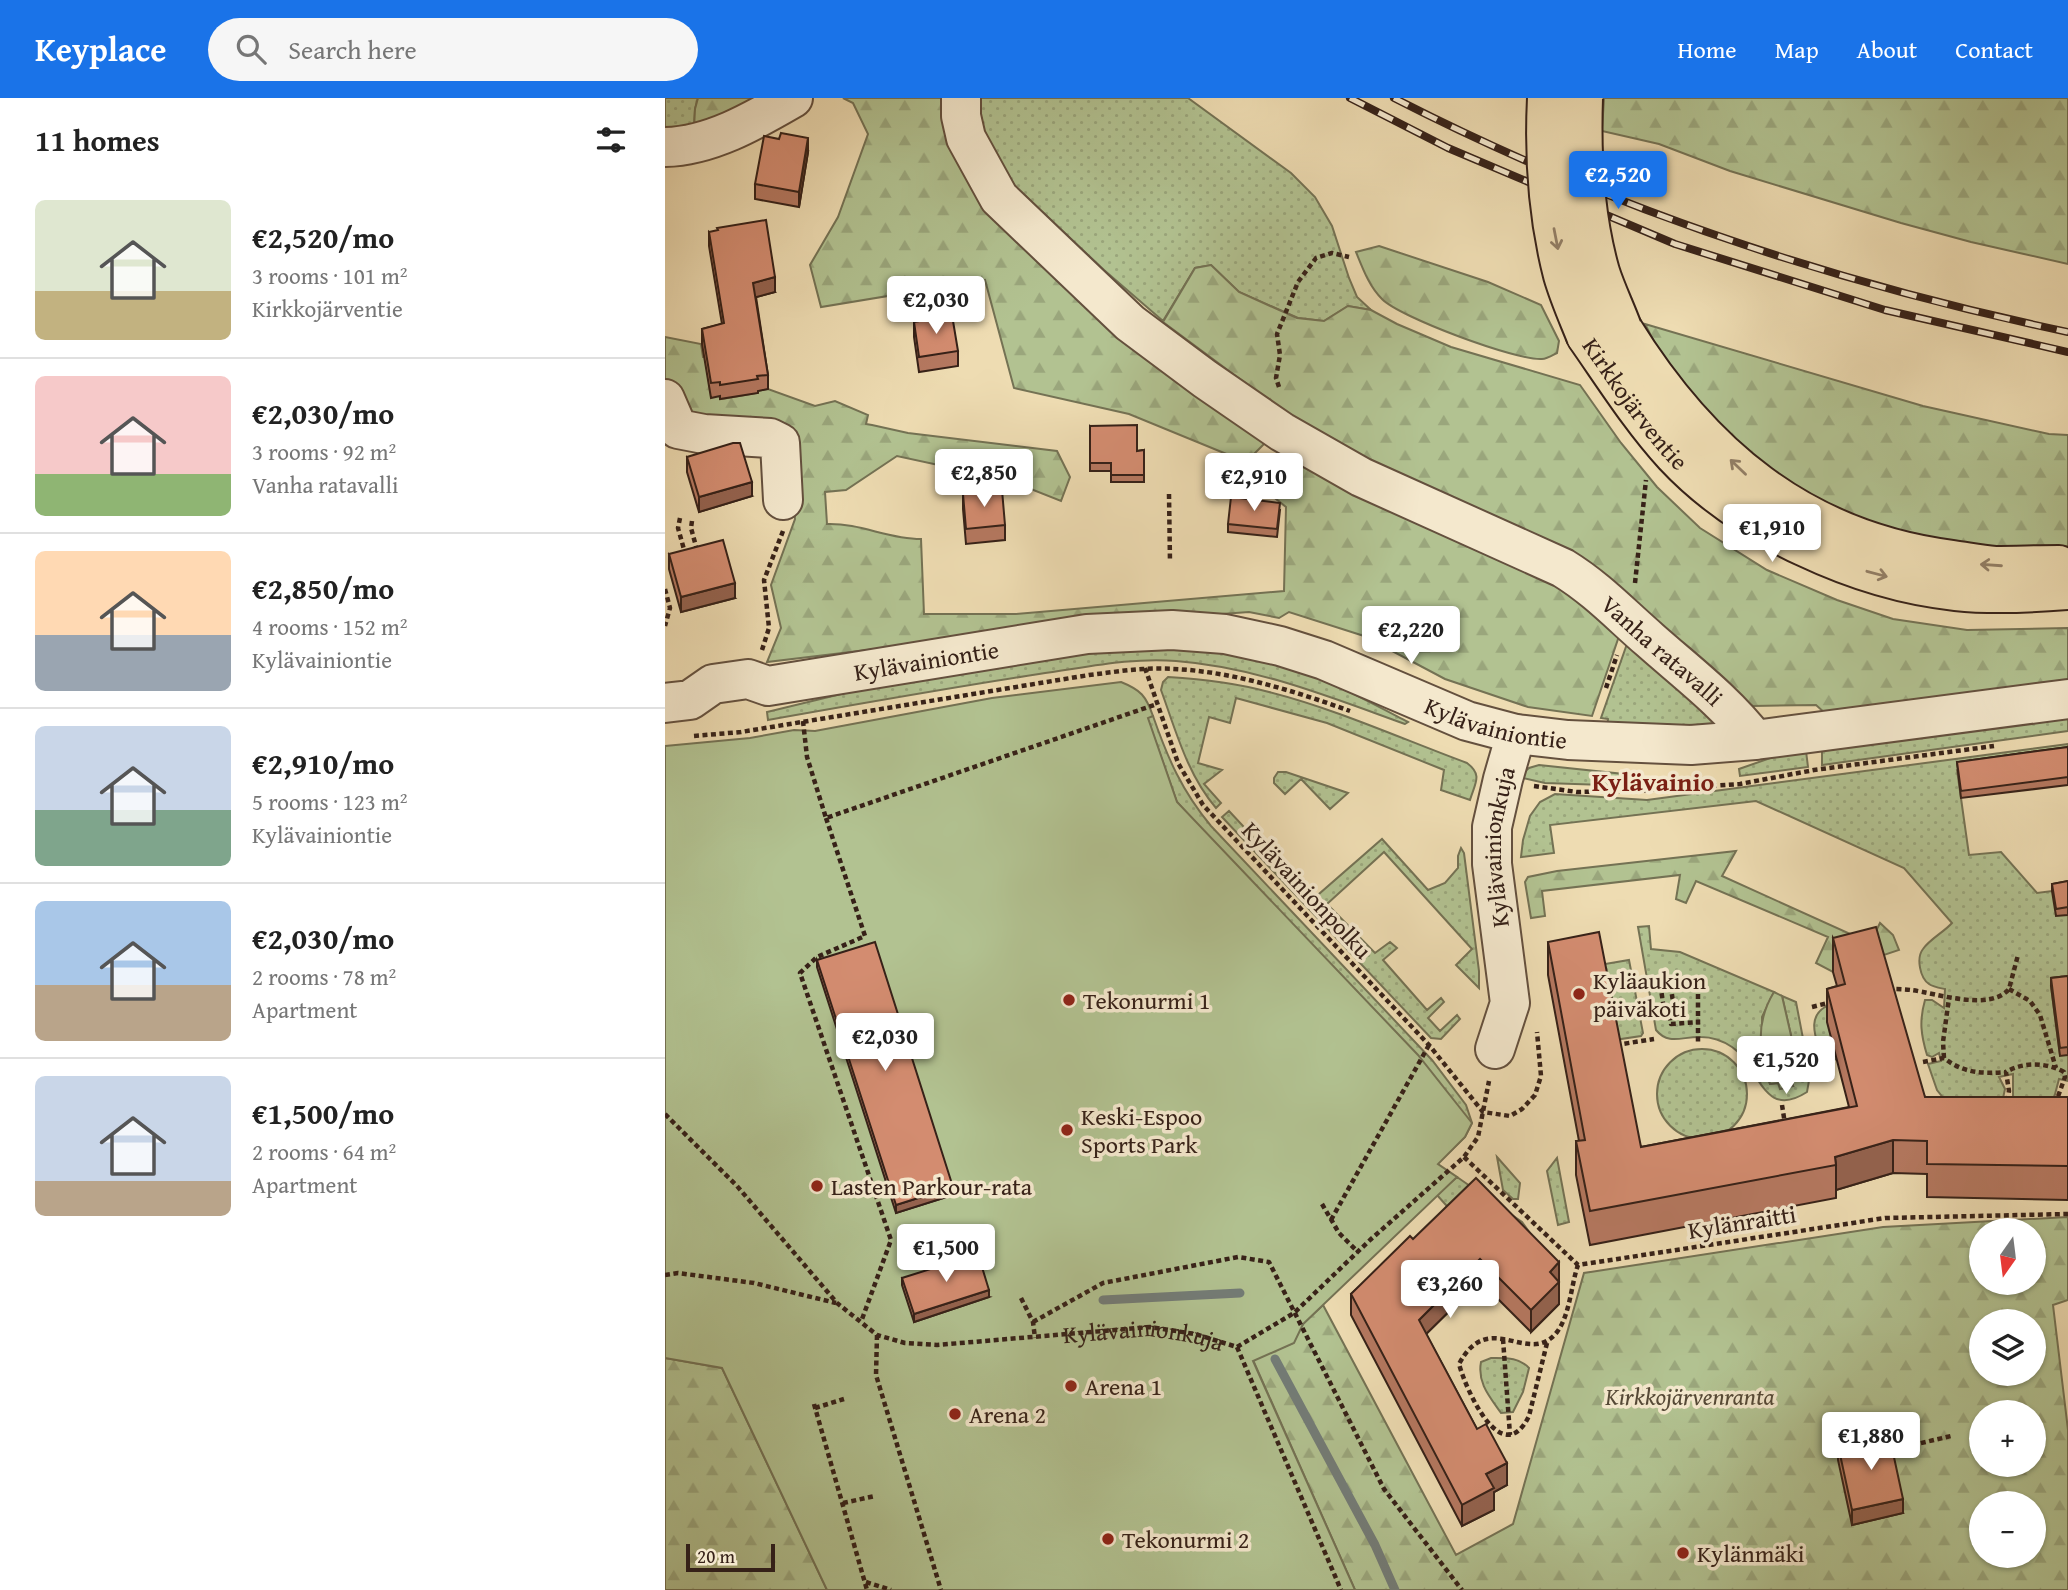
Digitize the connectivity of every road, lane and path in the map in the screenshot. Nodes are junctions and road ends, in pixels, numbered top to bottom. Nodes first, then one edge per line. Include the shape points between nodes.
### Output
1 (793, 98) edge
2 (961, 98) edge
3 (1547, 98) edge
4 (1583, 98) edge
5 (665, 146) edge
6 (1349, 257) dead end
7 (1604, 332) junction
8 (665, 398) edge
9 (1282, 432) junction
10 (1646, 480) dead end
11 (1169, 494) dead end
12 (783, 500) joint
13 (680, 518) dead end
14 (692, 521) dead end
15 (700, 561) edge
16 (1170, 562) dead end
17 (688, 564) edge
18 (2068, 564) edge
19 (665, 589) edge
20 (2068, 590) edge
21 (1634, 595) dead end
22 (665, 626) edge
23 (1618, 653) dead end
24 (1145, 668) junction
25 (764, 670) junction
26 (1606, 688) dead end
27 (2068, 699) edge
28 (1157, 704) junction
29 (682, 713) edge
30 (1354, 713) dead end
31 (803, 722) junction
32 (1516, 734) junction
33 (1755, 740) junction
34 (826, 818) junction
35 (2018, 955) dead end
36 (1884, 988) edge
37 (2009, 989) junction
38 (1698, 994) dead end
39 (1949, 998) junction
40 (1836, 1001) edge
41 (1812, 1007) dead end
42 (1669, 1010) junction
43 (1700, 1022) junction
44 (1654, 1039) dead end
45 (1698, 1042) dead end
46 (1429, 1045) junction
47 (1615, 1045) edge
48 (1495, 1049) joint
49 (1944, 1058) junction
50 (1923, 1062) dead end
51 (2056, 1068) junction
52 (2006, 1073) junction
53 (1782, 1105) dead end
54 (2053, 1109) edge
55 (2005, 1110) edge
56 (1483, 1112) junction
57 (665, 1114) edge
58 (1786, 1129) edge
59 (1464, 1157) junction
60 (1322, 1204) dead end
61 (2068, 1214) edge
62 (1331, 1220) junction
63 (1358, 1252) junction
64 (1578, 1265) junction
65 (665, 1275) edge
66 (1021, 1298) dead end
67 (837, 1303) junction
68 (1294, 1313) junction
69 (861, 1322) junction
70 (1033, 1322) junction
71 (877, 1335) junction
72 (1035, 1338) junction
73 (1503, 1339) junction
74 (1547, 1343) junction
75 (1237, 1347) junction
76 (844, 1399) dead end
77 (1510, 1434) junction
78 (1951, 1436) dead end
79 (1896, 1449) dead end
80 (875, 1496) dead end
81 (843, 1503) junction
82 (866, 1582) junction
83 (867, 1590) edge
84 (891, 1590) edge
85 (941, 1590) edge
86 (1341, 1590) edge
87 (1462, 1590) edge

1 - 5 street via 746,125 683,146
2 - 9 street, Vanha ratavalli via 966,138 999,198 1130,323
3 -> 7 main road, Kirkkojärventie, bridge via 1550,211 1563,276
4 - 7 main road, Kirkkojärventie, bridge via 1582,152
6 - 9 path via 1332,253 1316,258 1297,282 1277,334 1276,378 1286,409
18 -> 7 main road, Kirkkojärventie via 1993,566 1930,558 1850,536 1795,510 1747,477 1672,400 1644,364
7 -> 20 main road, Kirkkojärventie via 1640,414 1675,457 1721,496 1778,534 1843,565 1924,586 1985,592
8 - 12 street via 678,429 770,438 780,443
9 - 33 street, Vanha ratavalli via 1361,477 1590,584 1738,717
10 - 21 path
11 - 16 path
12 - 25 path via 782,538 764,580 769,628
13 - 17 path via 678,528
14 - 15 path
19 - 22 path via 670,608
23 - 26 path
24 - 28 path, Kylävainionpolku
24 - 30 path via 1215,673 1292,690
24 - 31 path
25 - 29 street, Kylävainiontie via 754,702
25 - 32 street, Kylävainiontie via 1087,634 1172,630 1225,634 1307,654 1467,721
27 - 33 street, Kylävainiontie
28 - 34 path
28 - 46 path, Kylävainionpolku via 1178,763 1203,805
29 - 31 path via 741,732
31 - 34 path via 807,757
32 - 33 street, Kylävainiontie via 1623,744
32 - 48 street, Kylävainionkuja via 1492,827 1492,864 1510,1003
34 - 69 path via 865,936 817,957 800,973 891,1240
35 - 37 path
36 - 39 path
37 - 39 path via 1992,998
37 - 51 path via 2030,1001 2040,1016
38 - 43 path
39 - 49 path
40 - 41 path
42 - 42 path via 1674,1009 1671,988 1661,989 1664,1010
42 - 43 path via 1671,1024
43 - 45 path
44 - 47 path
46 - 56 path, Kylävainionpolku
46 - 62 path
48 - 56 path, Kylävainionkuja
49 - 50 path
49 - 52 path via 1968,1071
51 - 52 path via 2018,1065
51 - 54 path via 2065,1077
52 - 55 path
53 - 58 path
56 - 59 path, Kylävainionkuja via 1478,1137
57 - 67 path, Kylävainionkuja via 737,1186
59 - 63 path, Kylävainionkuja
59 - 64 path
60 - 62 path
61 - 64 path, Kylänraitti via 1885,1218
62 - 63 path
63 - 68 path, Kylävainionkuja
64 - 74 path via 1568,1309
65 - 67 path via 754,1283
66 - 70 path
67 - 69 path, Kylävainionkuja
68 - 70 path via 1269,1262 1238,1256 1104,1283
68 - 75 path, Kylävainionkuja
68 - 87 path via 1384,1489
69 - 71 path, Kylävainionkuja
70 - 72 path
71 - 72 path, Kylävainionkuja via 937,1345
71 - 85 path via 876,1375
72 - 75 path, Kylävainionkuja via 1150,1327
73 - 74 path via 1530,1345
73 - 77 path
73 - 77 path via 1481,1340 1467,1348 1459,1364 1493,1429
74 - 77 path via 1529,1416 1524,1427
75 - 86 path
76 - 81 path via 815,1406
78 - 79 path
80 - 81 path
81 - 82 path
82 - 83 path
82 - 84 path

